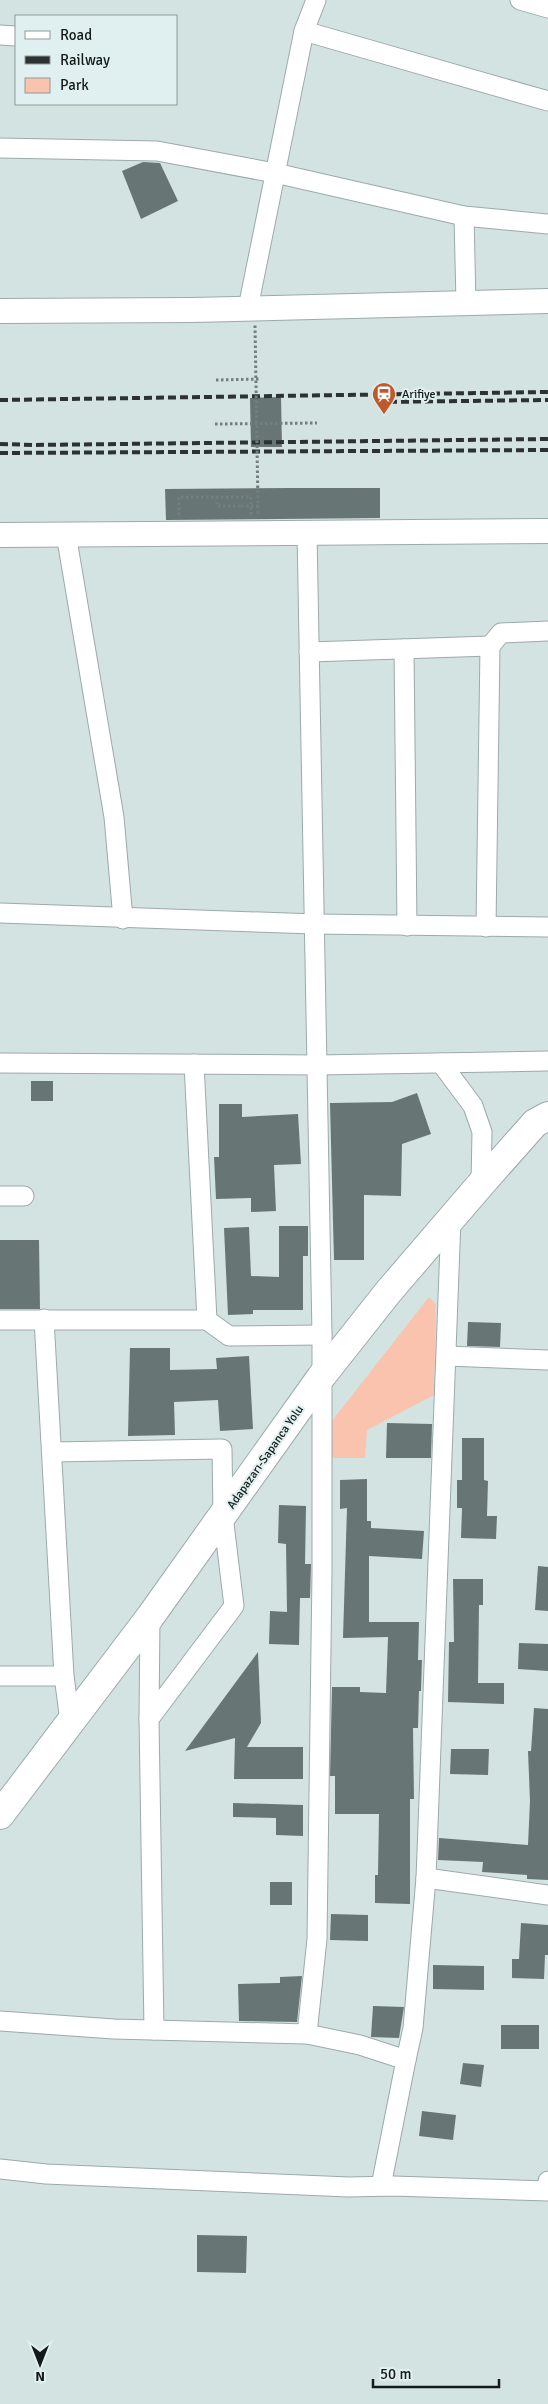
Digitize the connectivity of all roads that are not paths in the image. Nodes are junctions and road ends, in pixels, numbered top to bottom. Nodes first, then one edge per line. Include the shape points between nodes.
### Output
1 (316, 0) edge
2 (520, 0) edge
3 (548, 8) edge
4 (304, 31) junction
5 (0, 36) edge
6 (15, 36) edge
7 (548, 101) edge
8 (0, 148) edge
9 (275, 173) junction
10 (464, 216) junction
11 (548, 224) edge
12 (548, 301) edge
13 (466, 303) junction
14 (0, 312) edge
15 (252, 317) junction
16 (548, 531) edge
17 (307, 533) junction
18 (66, 534) junction
19 (0, 535) edge
20 (548, 631) edge
21 (490, 646) junction
22 (404, 649) junction
23 (309, 652) junction
24 (0, 913) edge
25 (123, 919) junction
26 (315, 924) junction
27 (407, 926) junction
28 (486, 927) junction
29 (548, 927) edge
30 (548, 1061) edge
31 (441, 1062) junction
32 (0, 1063) edge
33 (194, 1064) junction
34 (318, 1065) junction
35 (548, 1116) edge
36 (481, 1184) junction
37 (0, 1196) edge
38 (24, 1196) dead end
39 (451, 1219) junction
40 (44, 1319) junction
41 (0, 1320) edge
42 (207, 1320) junction
43 (322, 1335) junction
44 (447, 1356) junction
45 (548, 1360) edge
46 (321, 1377) junction
47 (52, 1452) junction
48 (223, 1516) junction
49 (150, 1617) junction
50 (0, 1676) edge
51 (64, 1676) junction
52 (149, 1720) junction
53 (70, 1721) junction
54 (0, 1815) edge
55 (426, 1878) junction
56 (548, 1895) edge
57 (0, 2021) edge
58 (154, 2030) junction
59 (307, 2034) junction
60 (406, 2060) junction
61 (0, 2168) edge
62 (548, 2181) edge
63 (381, 2186) junction
64 (548, 2191) edge

1 - 4 street
2 - 3 street
4 - 7 street
4 - 9 street
5 - 6 street
8 - 9 street via 158,151
9 - 10 street
9 - 15 street
10 - 11 street
10 - 13 street
12 - 13 street
13 - 15 street
14 - 15 street
16 - 17 street
17 - 18 street
17 - 23 street
18 - 19 street
18 - 25 street via 114,817
20 - 21 street via 501,633
21 - 22 street
21 - 28 street
22 - 23 street
22 - 27 street
23 - 26 street
24 - 25 street
25 - 26 street
26 - 27 street
26 - 34 street
27 - 28 street
28 - 29 street
30 - 31 street
31 - 34 street
31 - 36 street via 473,1106 482,1132
32 - 33 street
33 - 34 street
33 - 42 street
34 - 43 street
35 - 36 main road, Adapazarı-Sapanca Yolu via 535,1123
36 - 39 main road, Adapazarı-Sapanca Yolu
37 - 38 street
39 - 44 street
39 - 46 main road, Adapazarı-Sapanca Yolu
40 - 41 street
40 - 42 street
40 - 47 street
42 - 43 street via 230,1336
43 - 46 street
44 - 45 street
44 - 55 street
46 - 48 main road, Adapazarı-Sapanca Yolu
46 - 59 street via 317,1939
47 - 48 street via 222,1449
47 - 51 street
48 - 49 main road, Adapazarı-Sapanca Yolu
48 - 52 street via 234,1606
49 - 52 street
49 - 53 main road, Adapazarı-Sapanca Yolu
50 - 51 street
51 - 53 street
52 - 58 street
53 - 54 main road, Adapazarı-Sapanca Yolu
55 - 56 street
55 - 60 street via 413,2028
57 - 58 street
58 - 59 street
59 - 60 street via 360,2045
60 - 63 street
61 - 63 street via 46,2174
62 - 64 street
63 - 64 street

